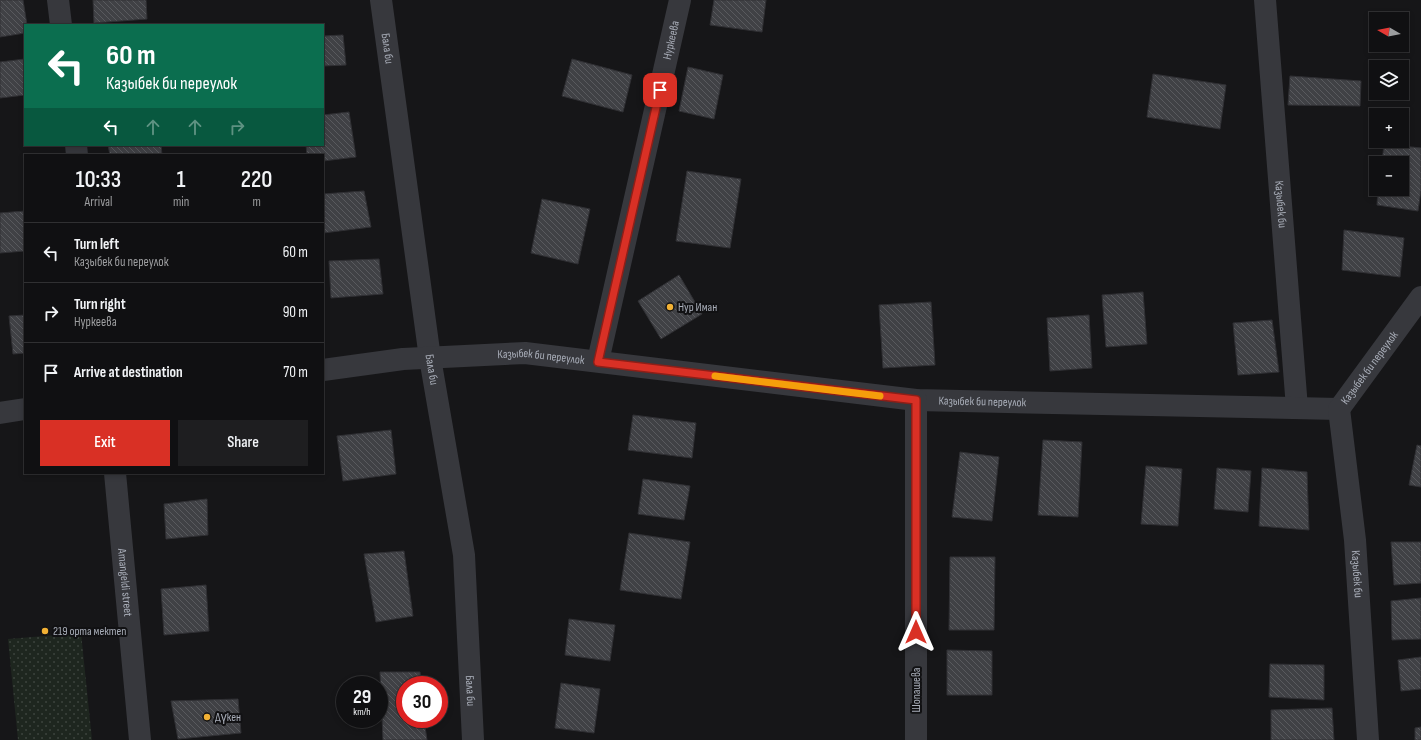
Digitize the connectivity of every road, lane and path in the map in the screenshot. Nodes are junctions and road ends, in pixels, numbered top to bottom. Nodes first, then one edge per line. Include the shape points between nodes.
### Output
1 (58, 0) edge
2 (381, 0) edge
3 (680, 0) edge
4 (1265, 0) edge
5 (61, 24) edge
6 (1421, 297) edge
7 (430, 358) junction
8 (598, 362) junction
9 (324, 370) edge
10 (916, 400) junction
11 (1297, 408) junction
12 (24, 409) edge
13 (1339, 410) junction
14 (0, 413) edge
15 (115, 474) edge
16 (140, 740) edge
17 (474, 740) edge
18 (916, 740) edge
19 (1368, 740) edge

1 - 5 street
2 - 7 street, Бала би
3 - 8 street, Нуркеева
4 - 11 street, Казыбек би
6 - 13 street, Казыбек би переулок
7 - 8 street, Казыбек би переулок via 525,353
7 - 9 street, Казыбек би переулок via 403,359
7 - 17 street, Бала би via 464,555
8 - 10 street, Казыбек би переулок
10 - 11 street, Казыбек би переулок
10 - 18 street, Шопашева
11 - 13 street, Казыбек би переулок
12 - 14 street
13 - 19 street, Казыбек би via 1354,540
15 - 16 street, Amangeldi street

